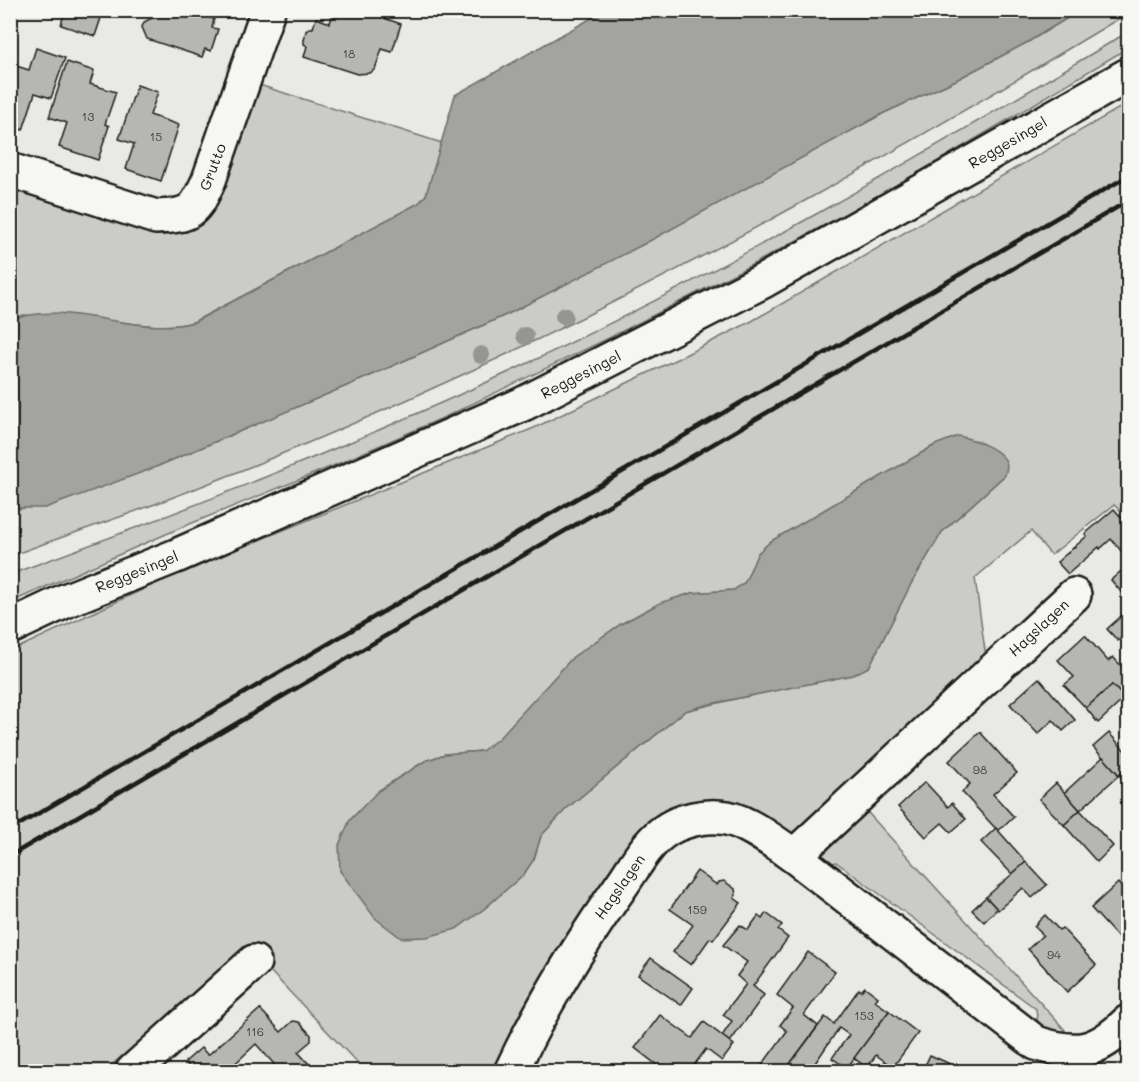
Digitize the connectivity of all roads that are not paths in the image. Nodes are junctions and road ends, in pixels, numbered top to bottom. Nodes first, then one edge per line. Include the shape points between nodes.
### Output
1 (268, 10) edge
2 (1128, 75) edge
3 (10, 170) edge
4 (1074, 595) dead end
5 (10, 627) edge
6 (794, 856) junction
7 (254, 962) dead end
8 (1128, 1022) edge
9 (1084, 1061) edge
10 (132, 1071) edge
11 (511, 1071) edge

1 - 3 street, Grutto via 209,180 198,204 188,213 156,217
2 - 5 street, Reggesingel via 765,280 524,404
4 - 6 street, Hagslagen
6 - 9 street, Hagslagen via 1036,1043
6 - 11 street, Hagslagen via 757,831 728,818 696,819 661,833 589,931
7 - 10 street
8 - 9 street, Hagslagen via 1110,1040 1095,1047

